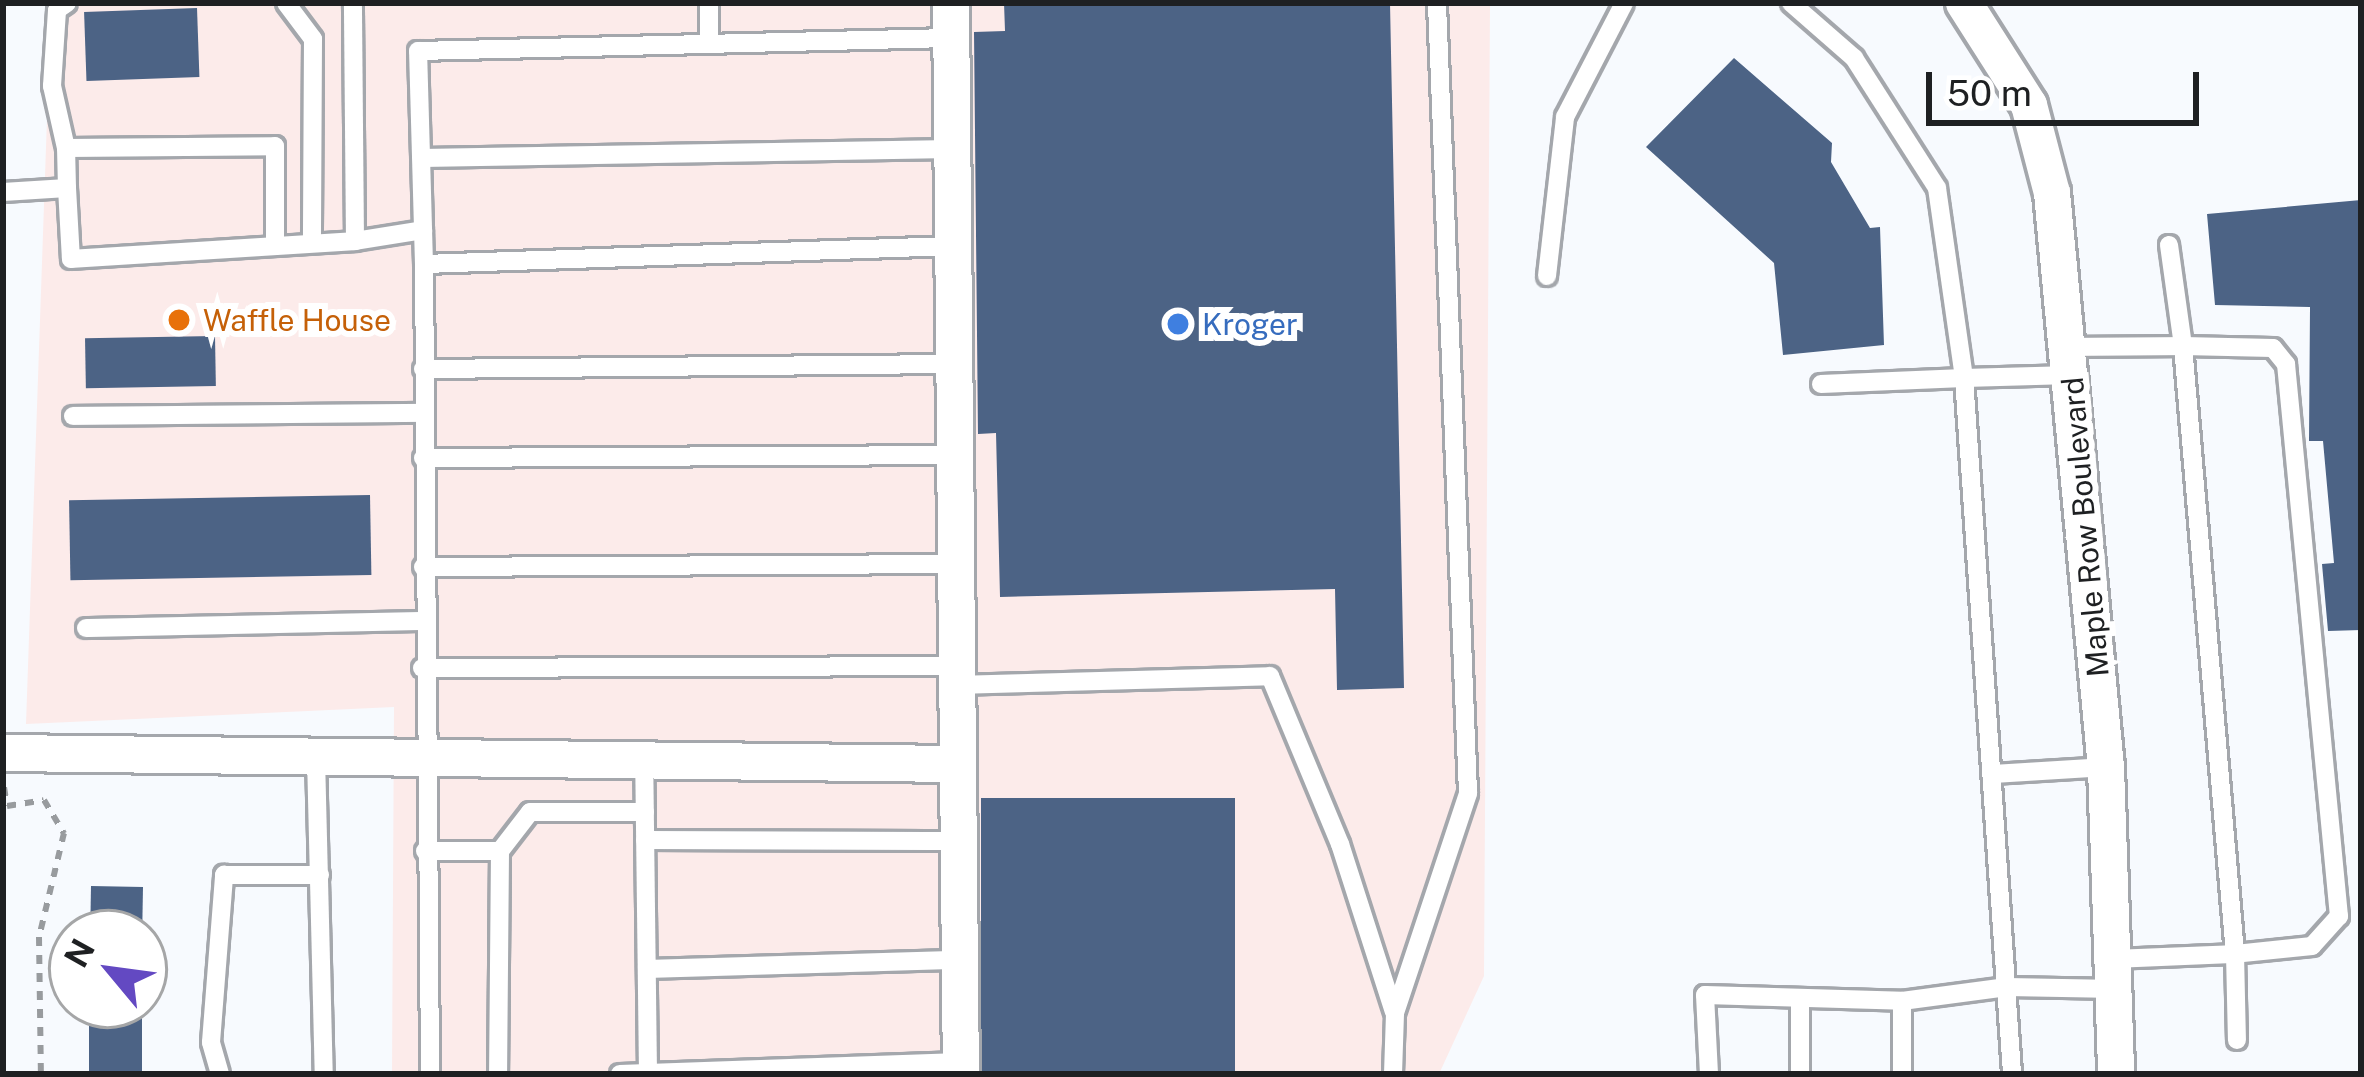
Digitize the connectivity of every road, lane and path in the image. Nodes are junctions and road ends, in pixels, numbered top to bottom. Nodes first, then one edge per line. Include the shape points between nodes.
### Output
1 (67, 3) edge
2 (286, 3) edge
3 (353, 3) edge
4 (709, 3) edge
5 (1437, 3) edge
6 (1624, 3) edge
7 (1791, 3) edge
8 (1964, 3) edge
9 (951, 20) edge
10 (710, 44) junction
11 (66, 148) junction
12 (952, 149) junction
13 (422, 158) junction
14 (67, 188) junction
15 (3, 192) edge
16 (423, 230) junction
17 (355, 241) junction
18 (312, 243) junction
19 (2169, 244) dead end
20 (275, 246) junction
21 (952, 246) junction
22 (424, 265) junction
23 (1547, 276) dead end
24 (2183, 346) junction
25 (2071, 361) junction
26 (953, 364) junction
27 (423, 370) junction
28 (1964, 378) junction
29 (1821, 384) dead end
30 (423, 413) junction
31 (73, 416) dead end
32 (954, 454) junction
33 (423, 458) junction
34 (955, 564) junction
35 (423, 567) junction
36 (423, 621) junction
37 (86, 628) dead end
38 (422, 668) junction
39 (956, 676) junction
40 (3, 754) edge
41 (316, 757) junction
42 (422, 758) junction
43 (644, 760) junction
44 (957, 764) junction
45 (2106, 766) junction
46 (1994, 774) junction
47 (3, 784) edge
48 (645, 812) junction
49 (645, 841) junction
50 (958, 841) junction
51 (500, 850) junction
52 (425, 851) junction
53 (320, 874) junction
54 (2235, 954) junction
55 (959, 960) junction
56 (647, 969) junction
57 (2116, 974) junction
58 (2007, 987) junction
59 (1902, 1001) junction
60 (1800, 1002) junction
61 (1394, 1013) junction
62 (2236, 1040) dead end
63 (960, 1068) edge
64 (648, 1072) edge
65 (41, 1074) edge
66 (220, 1074) edge
67 (324, 1074) edge
68 (430, 1074) edge
69 (498, 1074) edge
70 (620, 1074) edge
71 (1393, 1074) edge
72 (1709, 1074) edge
73 (1800, 1074) edge
74 (1902, 1074) edge
75 (2012, 1074) edge
76 (2116, 1074) edge

1 - 11 lane via 57,10 52,86
2 - 18 lane via 313,39
3 - 17 lane
4 - 10 lane
5 - 61 lane via 1468,793
6 - 23 lane via 1565,117
7 - 28 lane via 1854,58 1936,188
8 - 25 street, Maple Row Boulevard via 2029,105 2052,193
9 - 10 lane
9 - 12 street
10 - 13 lane via 418,51
11 - 14 lane
11 - 20 lane via 275,146
12 - 13 lane
12 - 21 street
13 - 16 lane
14 - 15 lane
14 - 20 lane via 71,260
16 - 17 lane
16 - 22 lane
17 - 18 lane
18 - 20 lane
19 - 24 lane
21 - 22 lane
21 - 26 street
22 - 27 lane
24 - 25 lane
24 - 54 lane
24 - 54 lane via 2272,348 2286,364 2339,916 2312,946
25 - 28 lane
25 - 45 street, Maple Row Boulevard
26 - 27 lane
26 - 32 street
27 - 30 lane
28 - 29 lane
28 - 46 lane
30 - 31 lane
30 - 33 lane
32 - 33 lane
32 - 34 street
33 - 35 lane
34 - 35 lane
34 - 39 street
35 - 36 lane
36 - 37 lane
36 - 38 lane
38 - 39 lane
38 - 42 lane
39 - 44 street
39 - 61 lane via 1270,676 1340,844
40 - 41 street
41 - 42 street
41 - 53 lane
42 - 43 street
42 - 52 lane
43 - 44 street
43 - 48 lane
44 - 50 street
45 - 46 lane
45 - 57 street, Maple Row Boulevard
46 - 58 lane
47 - 65 path via 7,806 44,800 64,833 40,938
48 - 49 lane
48 - 51 lane via 530,812
49 - 50 lane
49 - 56 lane
50 - 55 street
51 - 52 lane
51 - 69 lane
52 - 68 lane
53 - 66 lane via 224,875 211,1042
53 - 67 lane
54 - 57 lane
54 - 62 lane
55 - 56 lane
55 - 63 street
56 - 64 lane
57 - 58 lane
57 - 76 street, Maple Row Boulevard
58 - 59 lane
58 - 75 lane
59 - 60 lane
59 - 74 lane
60 - 72 lane via 1706,995
60 - 73 lane
61 - 71 lane
63 - 64 lane
64 - 70 lane

